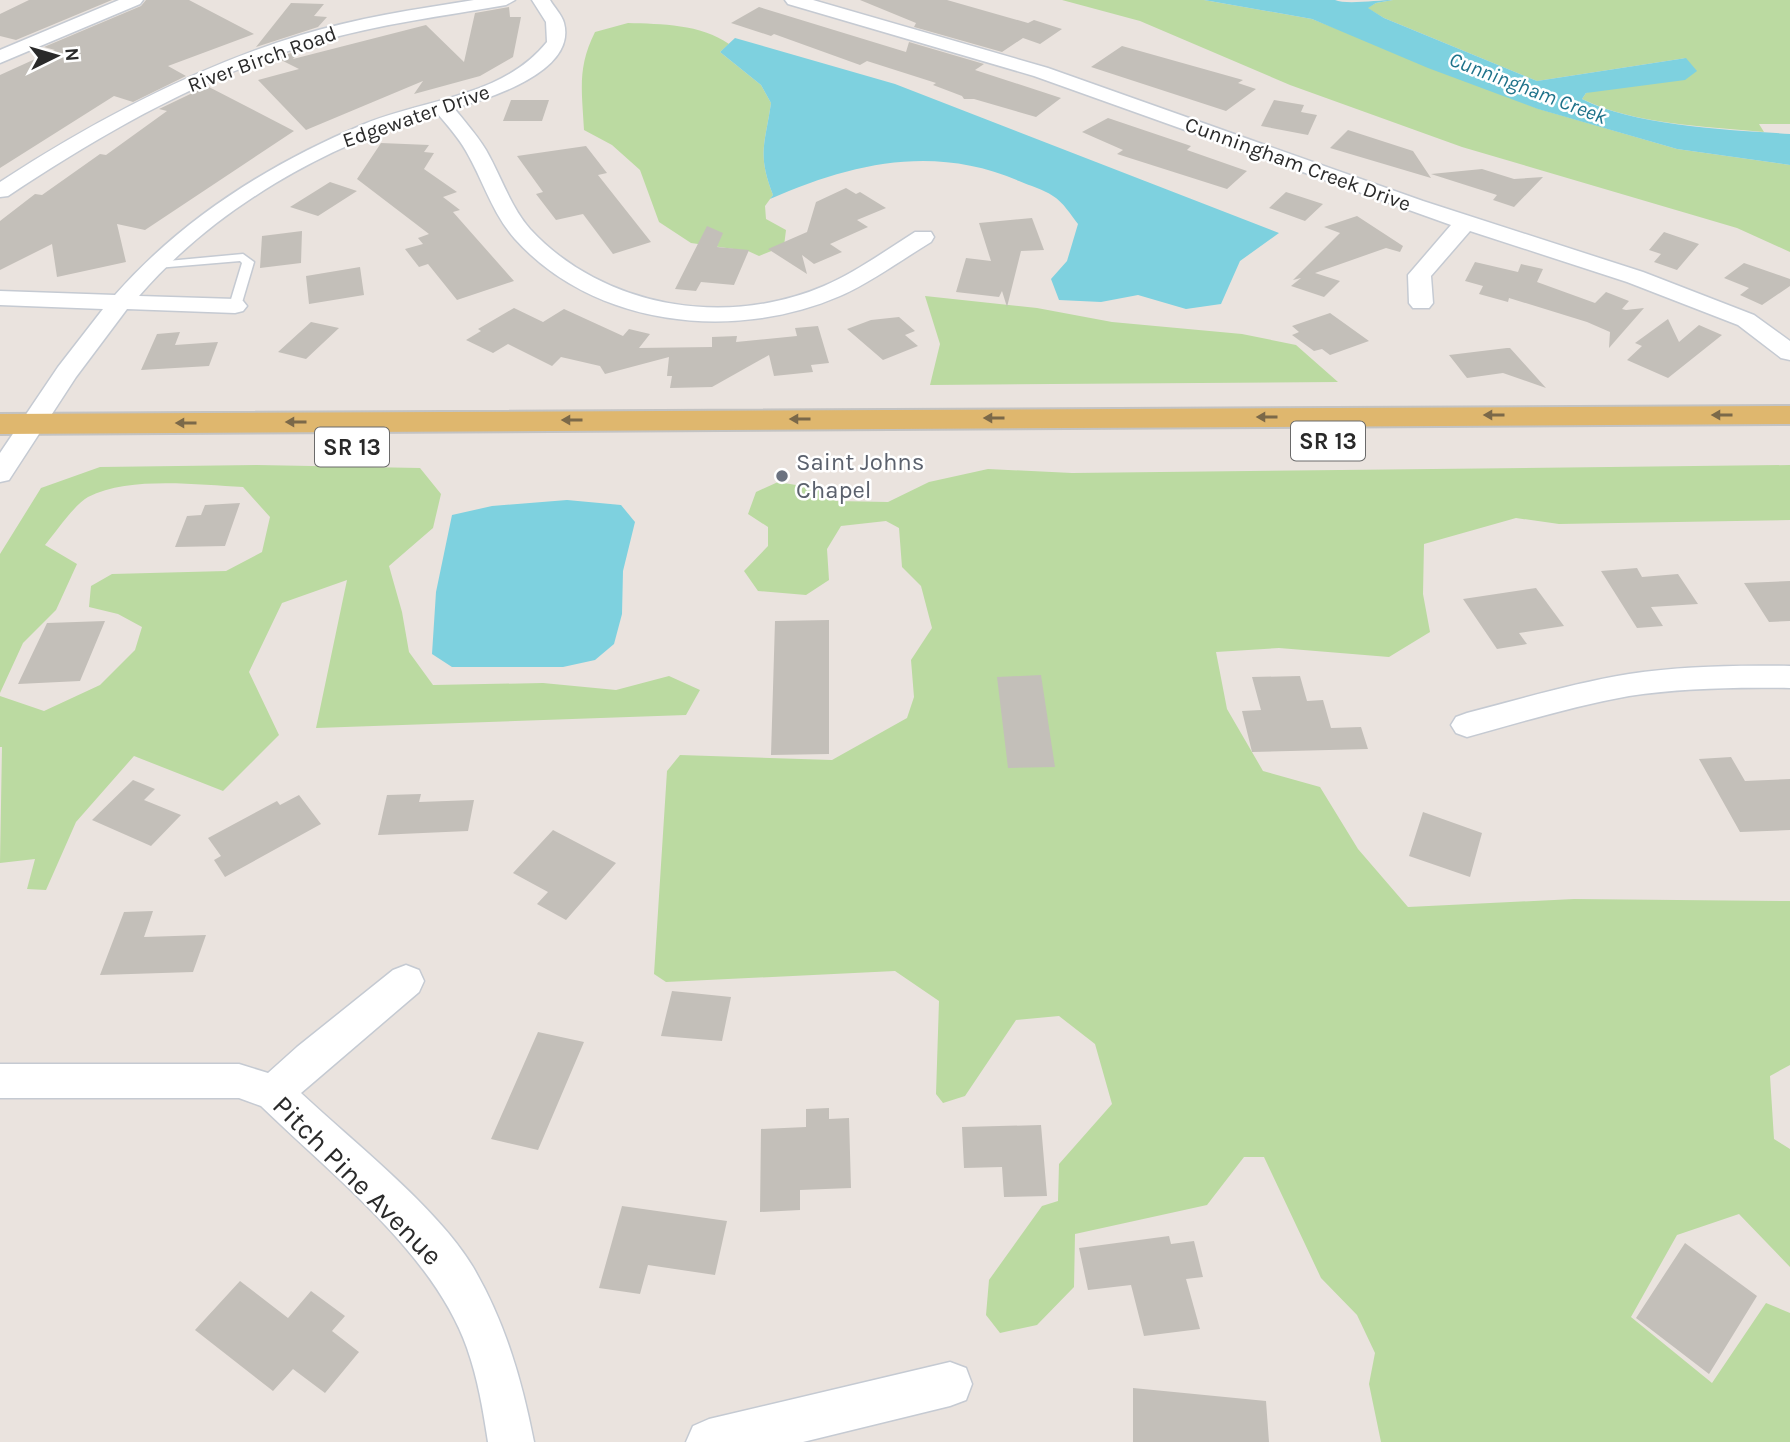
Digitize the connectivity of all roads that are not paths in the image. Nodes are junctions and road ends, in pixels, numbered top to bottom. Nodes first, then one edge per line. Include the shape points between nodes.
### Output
1 (134, 0) edge
2 (506, 0) edge
3 (541, 0) edge
4 (794, 0) edge
5 (359, 8) dead end
6 (372, 23) junction
7 (0, 57) edge
8 (440, 105) junction
9 (0, 191) edge
10 (1465, 223) junction
11 (923, 237) dead end
12 (156, 265) junction
13 (0, 298) edge
14 (123, 302) junction
15 (1420, 303) dead end
16 (235, 306) joint
17 (1790, 353) edge
18 (1790, 415) edge
19 (867, 431) junction
20 (1790, 439) edge
21 (10, 444) edge
22 (1790, 677) edge
23 (1466, 724) dead end
24 (407, 981) dead end
25 (0, 1081) edge
26 (274, 1093) junction
27 (950, 1384) dead end
28 (511, 1442) edge
29 (709, 1442) edge

1 - 7 street
2 - 6 street, River Birch Road
3 - 8 street, Edgewater Drive via 558,32 550,53 509,83
4 - 10 street, Cunningham Creek Drive via 1041,72
5 - 6 street
6 - 9 street, River Birch Road via 272,51 192,82 96,132
8 - 11 street via 476,152 507,215 525,237 568,276 644,307 728,313 789,305 846,285
8 - 12 street, Edgewater Drive via 351,137 286,170 205,224
10 - 15 street via 1419,275
10 - 17 street, Cunningham Creek Drive via 1625,273 1746,320
12 - 14 street, Edgewater Drive
12 - 16 lane via 243,257 248,262
13 - 14 street
14 - 16 street
14 - 21 street, Edgewater Drive
18 -> 19 main road, SR 13
19 - 20 main road, SR 13
19 - 21 main road, SR 13
22 - 23 street via 1679,680 1607,689
24 - 26 street
25 - 26 street, Pitch Pine Avenue via 239,1081
26 - 28 street, Pitch Pine Avenue via 394,1207 457,1281 486,1339
27 - 29 street

